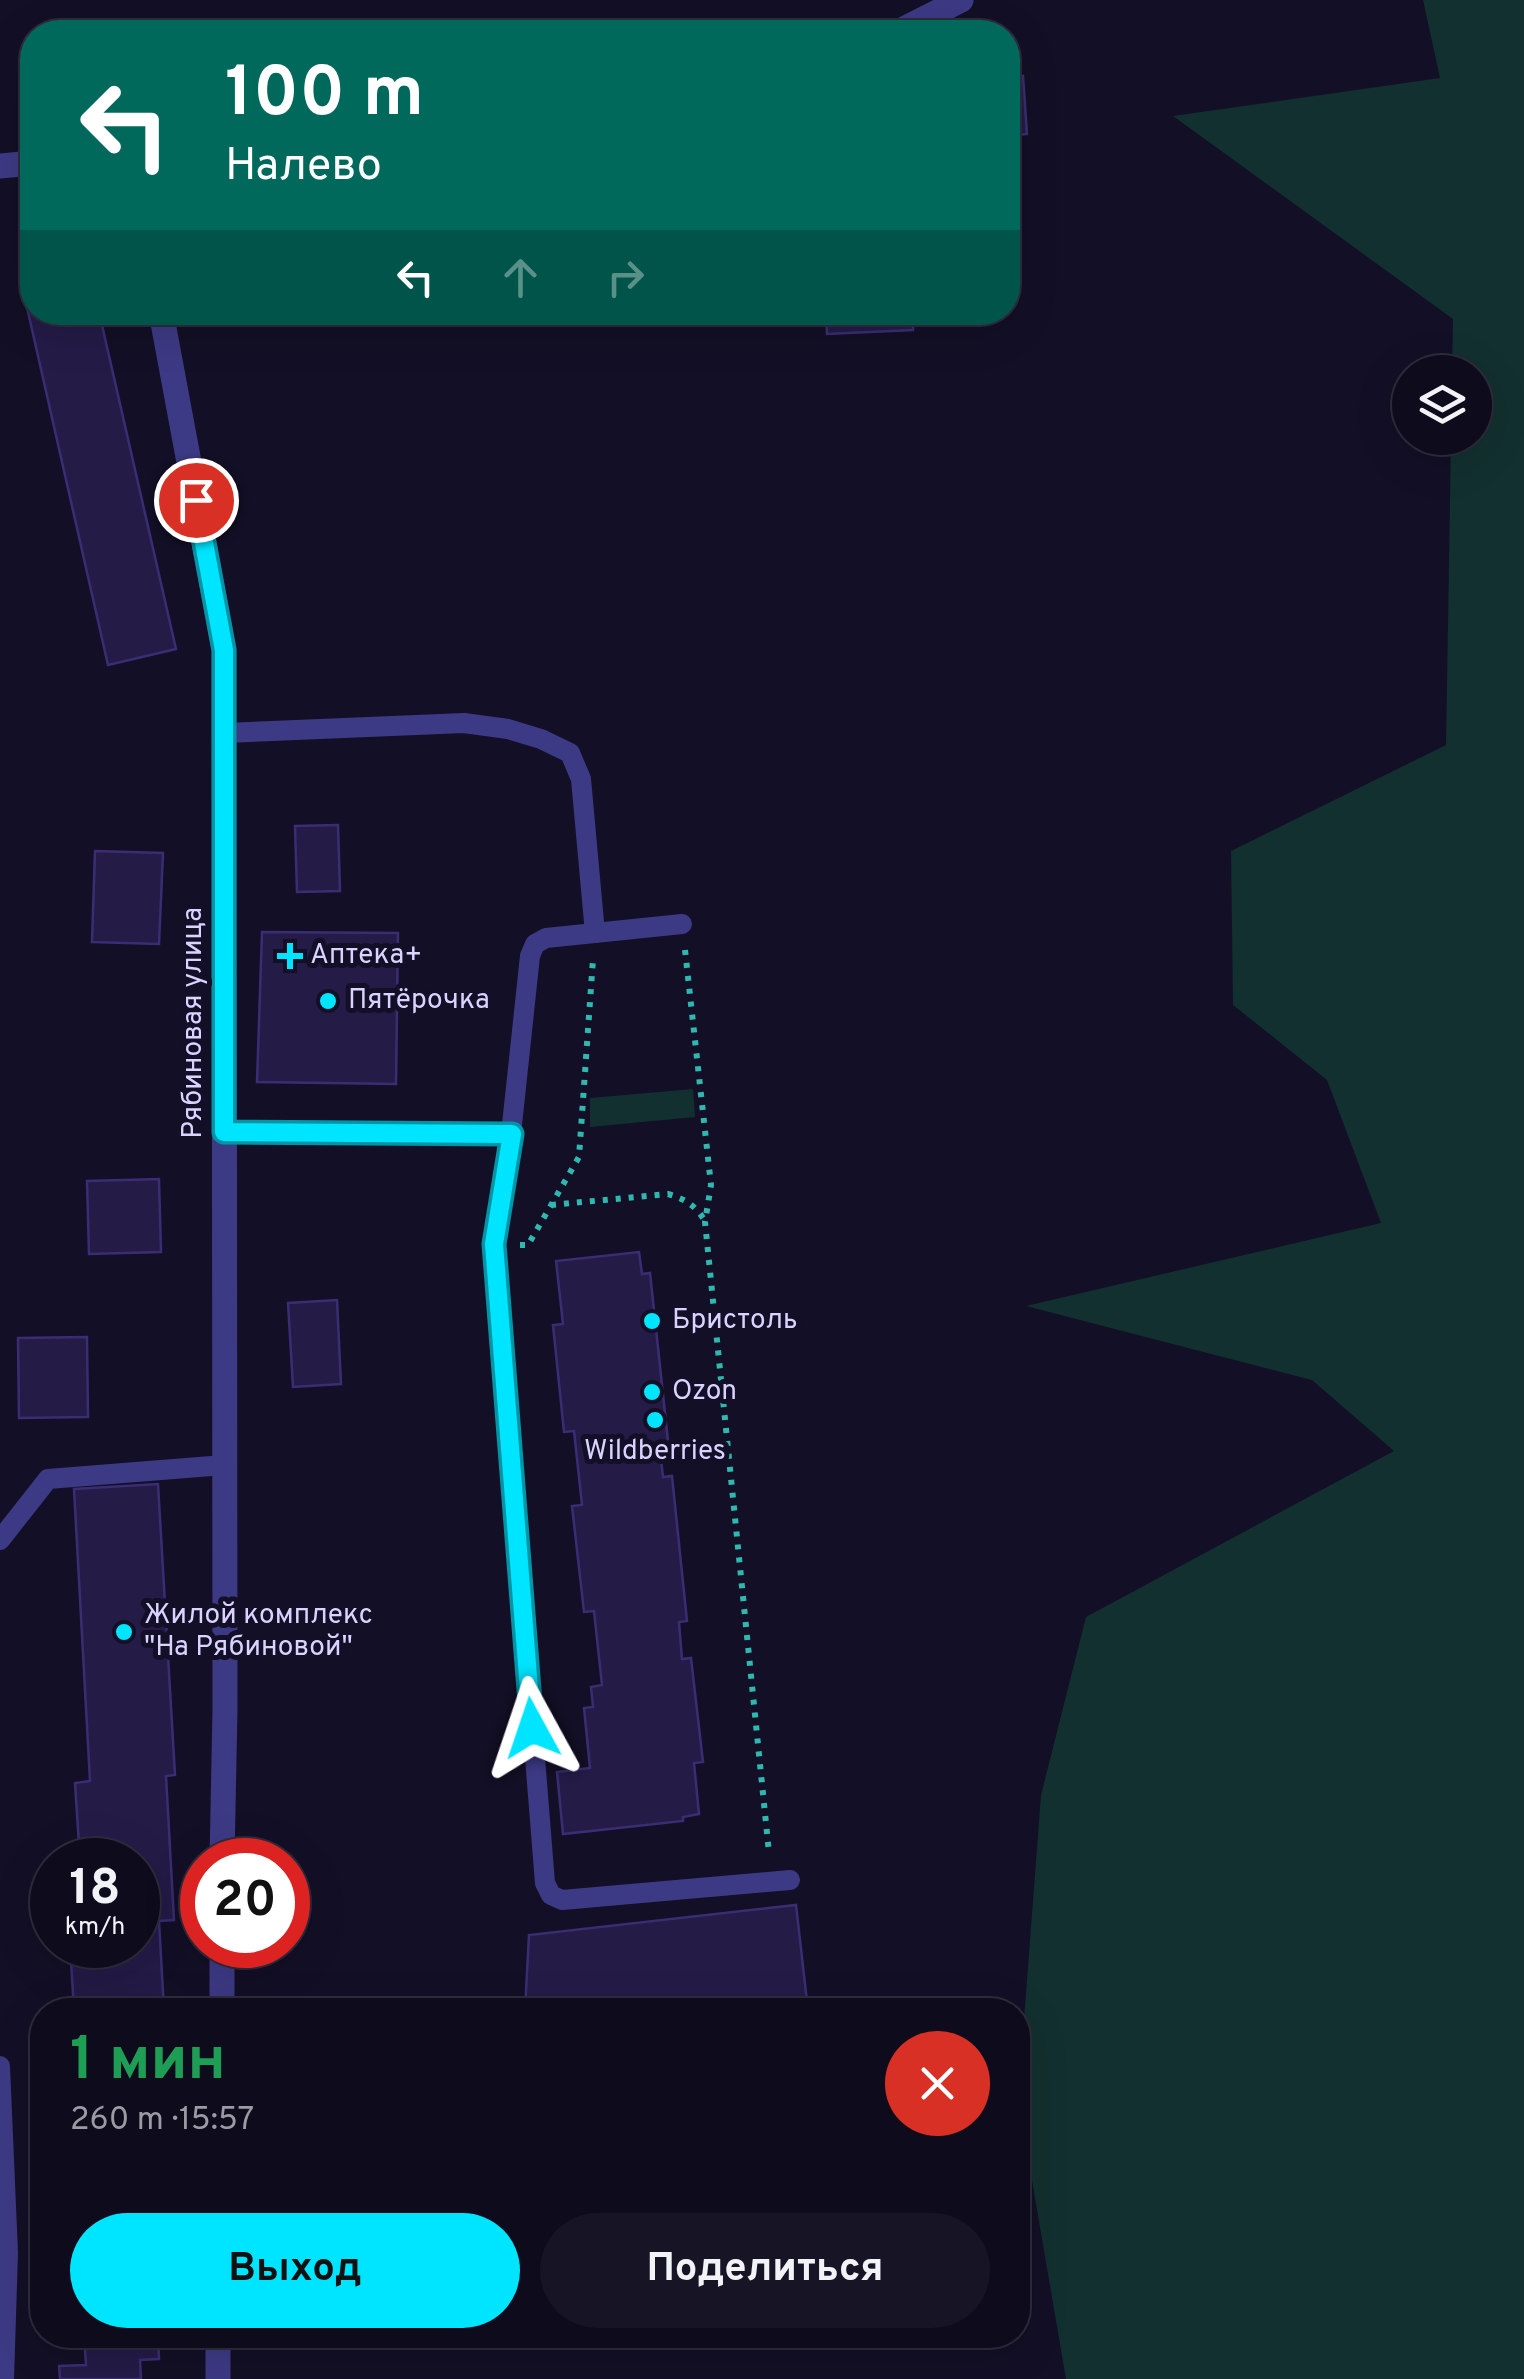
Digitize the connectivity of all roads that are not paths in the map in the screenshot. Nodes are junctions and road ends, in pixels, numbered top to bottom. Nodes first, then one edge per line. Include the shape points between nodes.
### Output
1 (961, 0) edge
2 (922, 20) edge
3 (163, 325) edge
4 (224, 733) junction
5 (682, 924) dead end
6 (594, 933) junction
7 (224, 1132) junction
8 (512, 1134) junction
9 (224, 1465) junction
10 (0, 1540) edge
11 (222, 1838) edge
12 (781, 1881) road end
13 (222, 1968) edge
14 (222, 1998) edge
15 (0, 2066) edge
16 (218, 2348) edge
17 (4, 2379) edge
18 (218, 2379) edge

1 - 2 street
3 - 4 street, Рябиновая улица via 224,650
4 - 6 lane via 464,722 508,729 570,753 581,779
4 - 7 street, Рябиновая улица
5 - 6 lane
6 - 8 lane via 546,938 530,956
7 - 8 lane
7 - 9 street, Рябиновая улица
8 - 12 lane via 494,1244 545,1883 562,1900
9 - 10 lane via 48,1479
9 - 11 street, Рябиновая улица
13 - 14 street
15 - 17 lane via 8,2254
16 - 18 street

